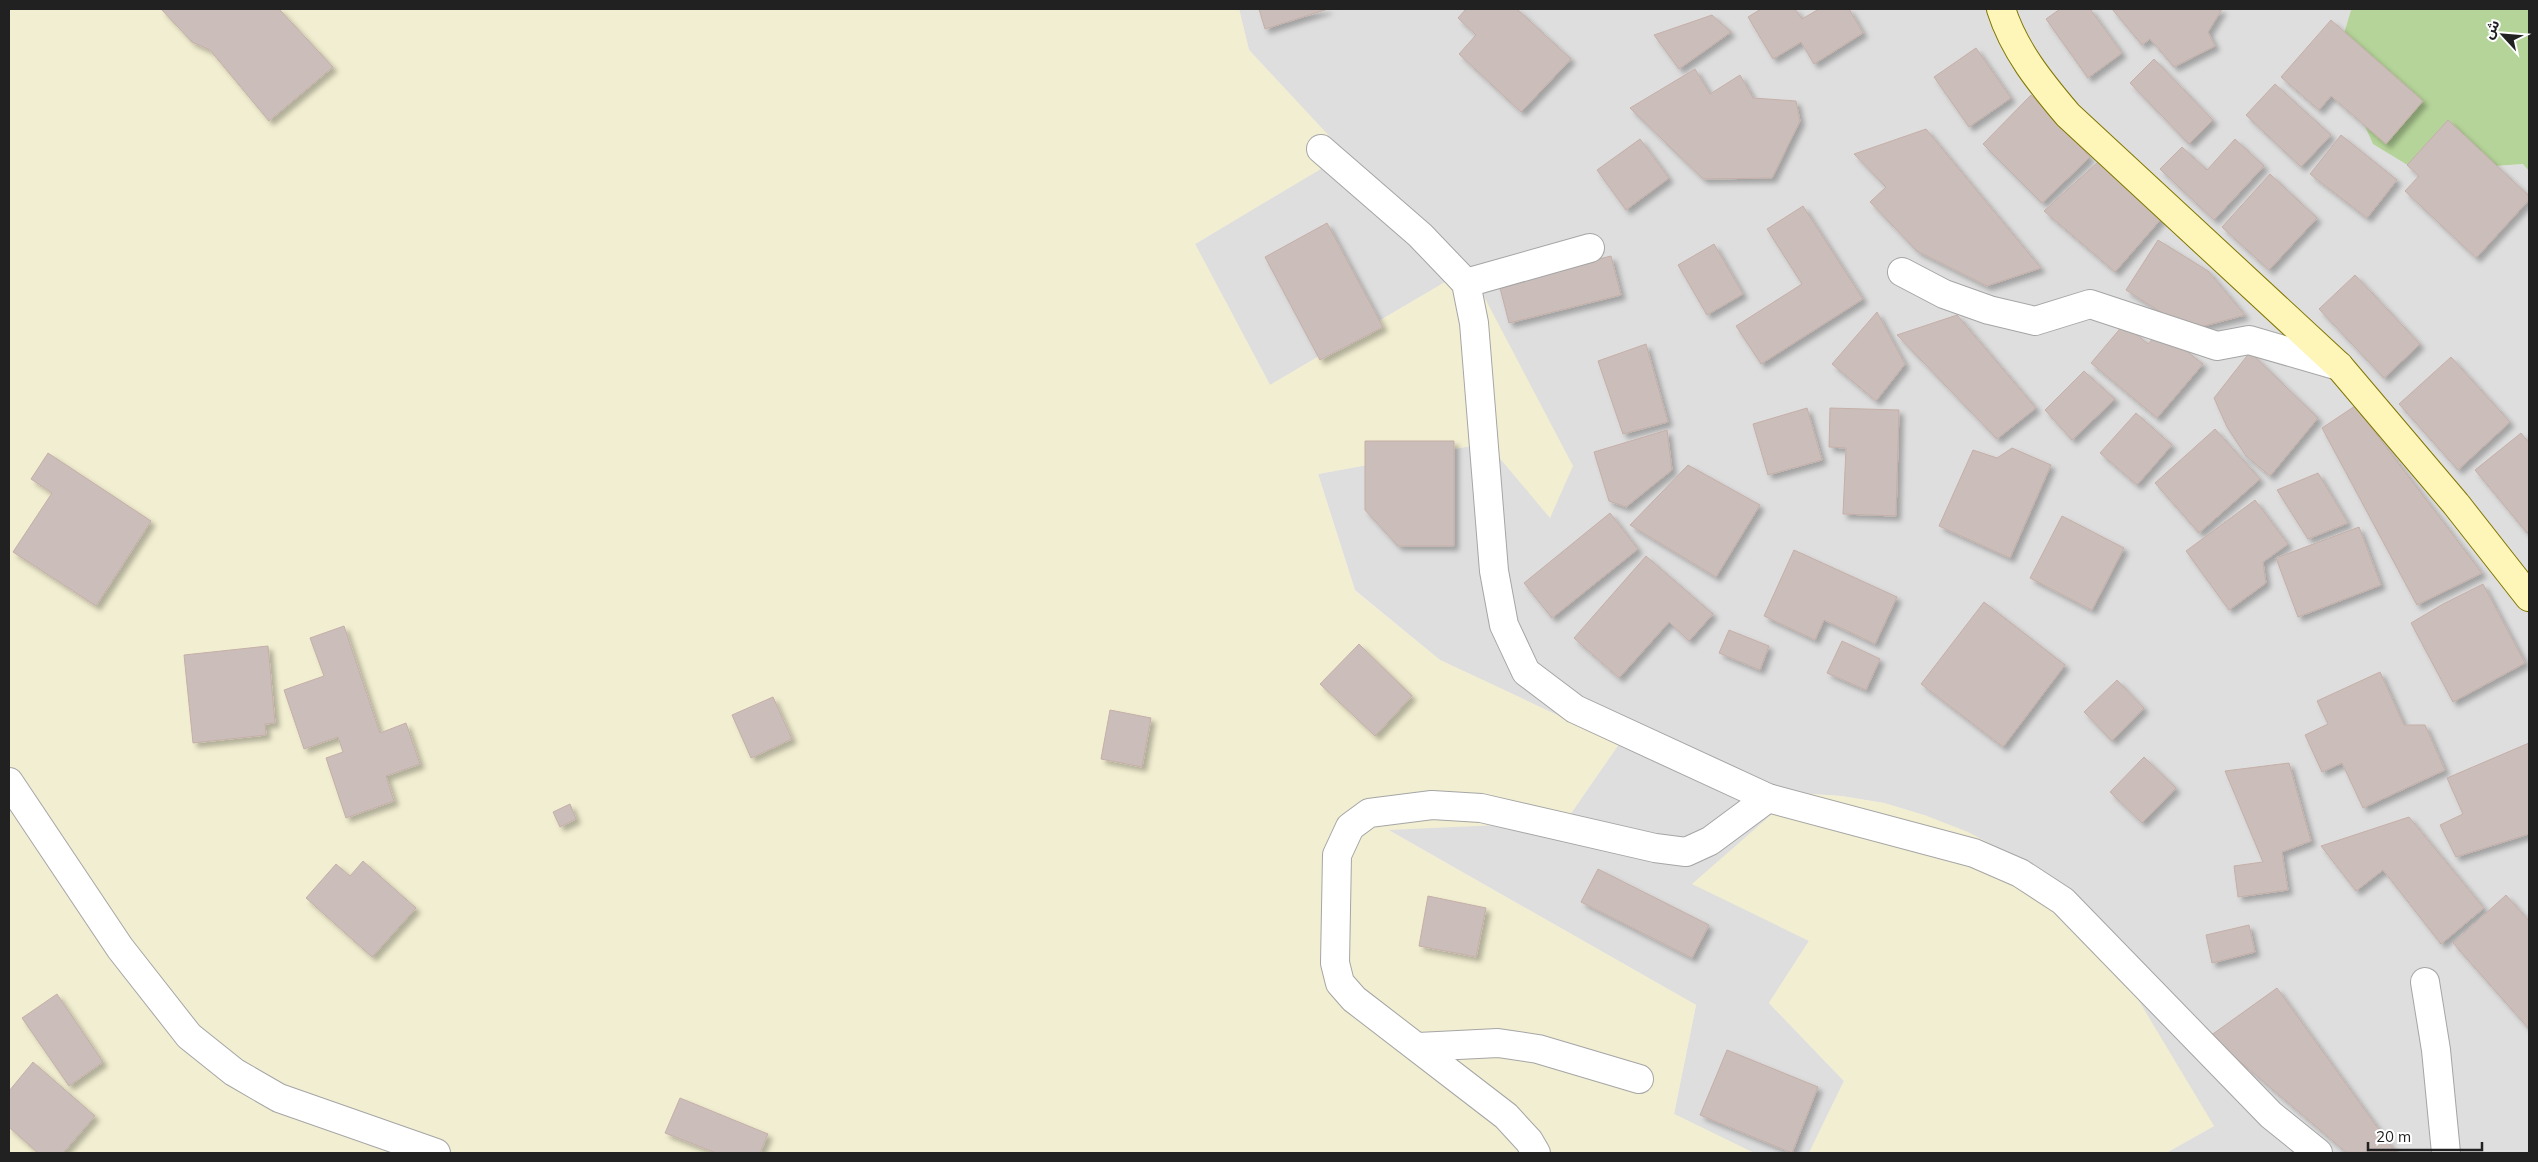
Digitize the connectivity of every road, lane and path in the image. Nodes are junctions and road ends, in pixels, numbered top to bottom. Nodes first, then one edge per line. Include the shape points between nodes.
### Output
1 (2001, 9) edge
2 (1321, 149) dead end
3 (1590, 248) dead end
4 (1902, 272) dead end
5 (1466, 283) junction
6 (2339, 366) junction
7 (2529, 598) edge
8 (9, 782) edge
9 (1768, 798) junction
10 (2425, 982) dead end
11 (1418, 1047) junction
12 (1639, 1079) dead end
13 (436, 1153) edge
14 (1536, 1153) edge
15 (2318, 1153) edge
16 (2446, 1153) edge

1 - 6 main road via 2007,27 2033,74 2068,115
2 - 5 street via 1420,235
3 - 5 street
4 - 6 street via 1944,294 2035,321 2090,304 2217,346 2249,340
5 - 9 street via 1474,323 1494,571 1504,625 1526,672 1575,709
6 - 7 main road via 2456,504
8 - 13 street via 120,948 189,1036 234,1072 279,1098
9 - 11 street via 1710,841 1686,852 1655,848 1480,808 1432,805 1369,813 1350,827 1337,855 1335,963 1340,983 1354,999
9 - 15 street via 1974,853 2020,872 2063,901 2271,1115
10 - 16 street via 2436,1050
11 - 12 street via 1498,1043 1538,1049
11 - 14 street via 1506,1116

